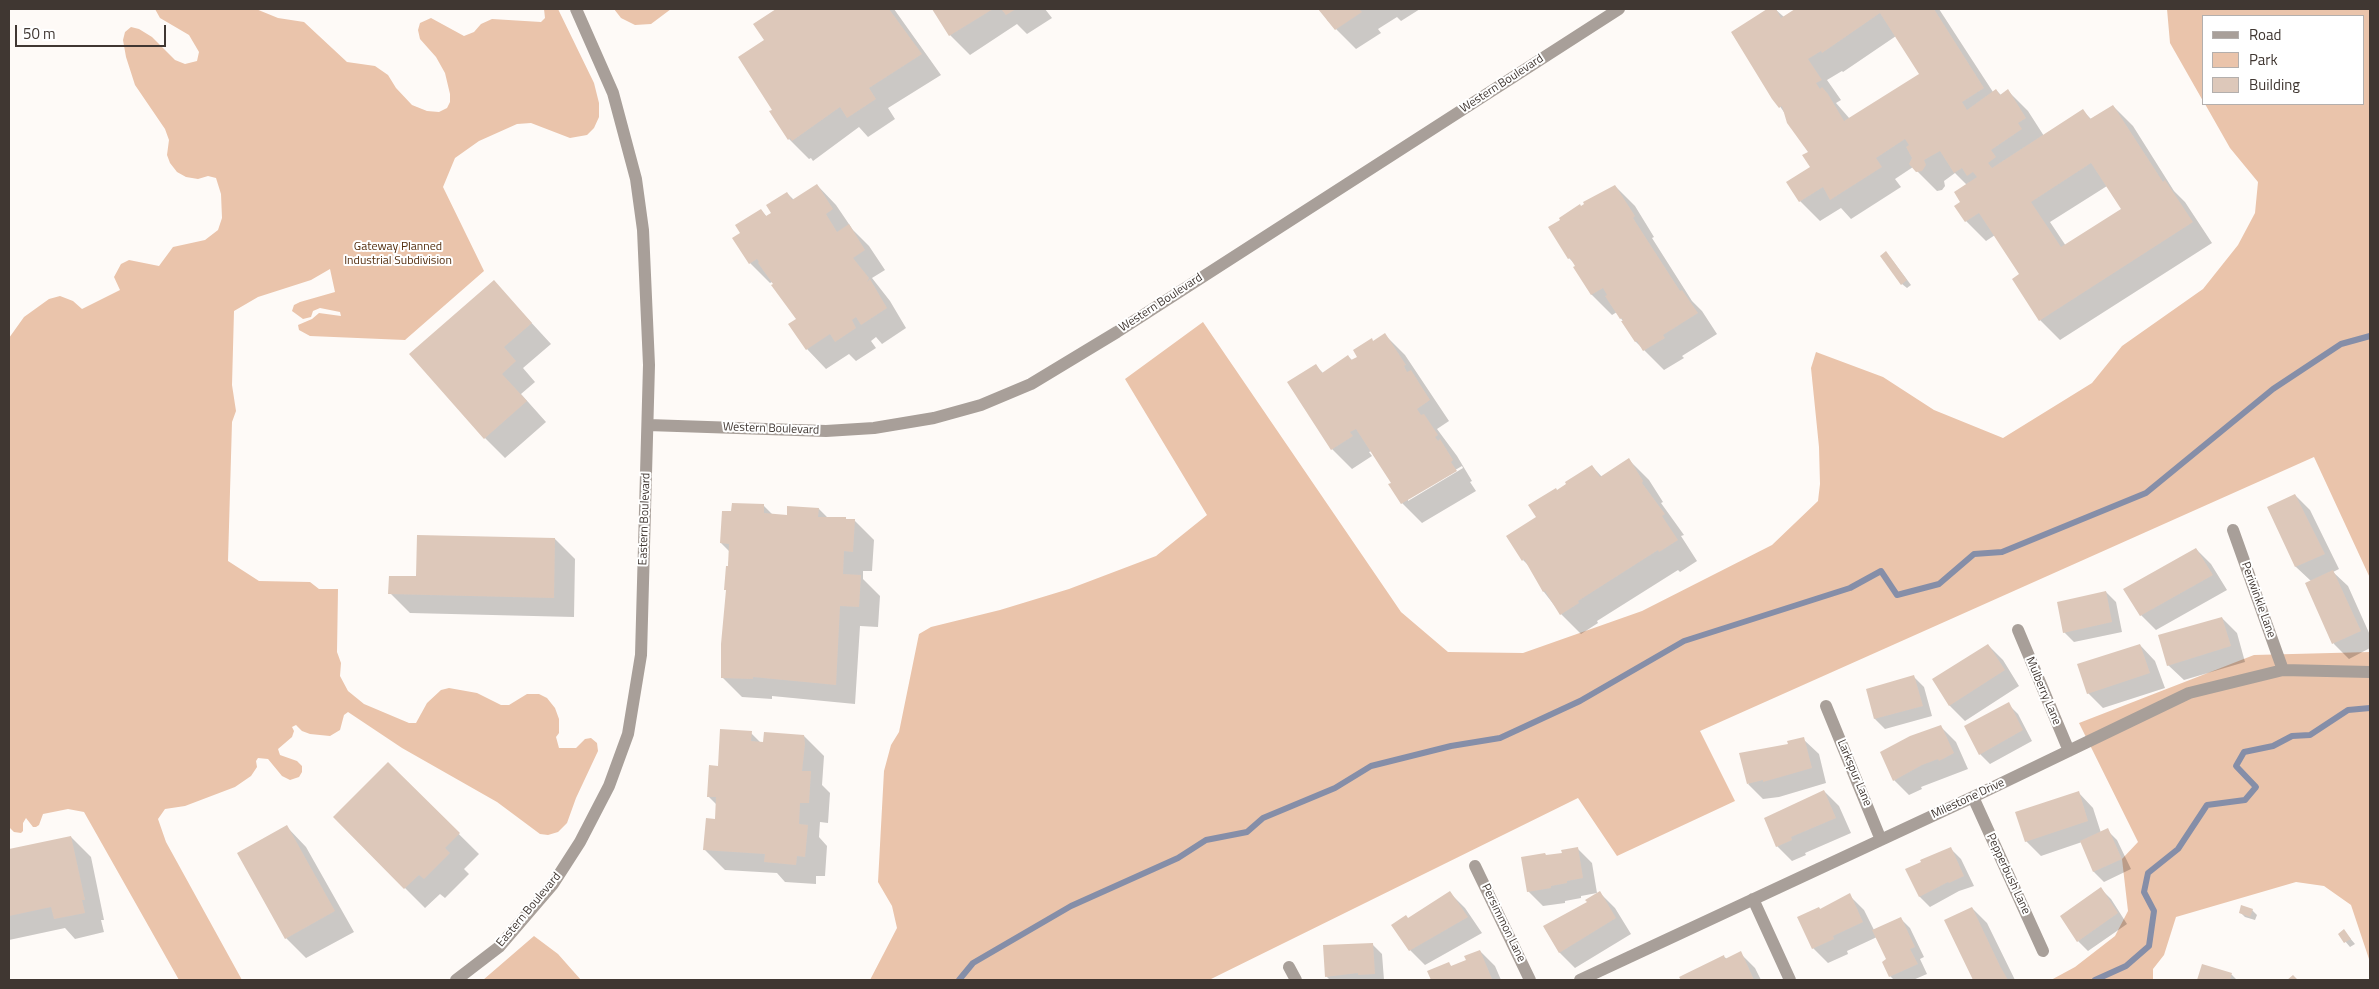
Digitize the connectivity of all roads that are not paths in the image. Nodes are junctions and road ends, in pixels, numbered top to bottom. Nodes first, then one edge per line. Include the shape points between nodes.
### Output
1 (576, 9) edge
2 (1619, 9) edge
3 (648, 425) junction
4 (2233, 530) dead end
5 (2018, 630) dead end
6 (2283, 670) junction
7 (2370, 672) edge
8 (1826, 706) dead end
9 (2069, 751) junction
10 (1973, 797) junction
11 (1881, 840) junction
12 (1476, 866) dead end
13 (1753, 899) junction
14 (2043, 951) dead end
15 (1289, 968) dead end
16 (456, 980) edge
17 (1296, 980) edge
18 (1530, 980) edge
19 (1580, 980) edge
20 (1790, 980) edge

1 - 3 street, Eastern Boulevard via 613,93 636,179 644,240
2 - 3 street, Western Boulevard via 1096,346 1031,384 934,418 874,428 826,431
3 - 16 street, Eastern Boulevard via 641,655 628,734 609,786 580,842 553,884 499,947
4 - 6 street, Periwinkle Lane
5 - 9 street, Mulberry Lane
6 - 7 street, Milestone Drive
6 - 9 street, Milestone Drive via 2189,693
8 - 11 street, Larkspur Lane
9 - 10 street, Milestone Drive
10 - 11 street, Milestone Drive
10 - 14 street, Pepperbush Lane
11 - 13 street, Milestone Drive
12 - 18 street, Persimmon Lane
13 - 19 street, Milestone Drive
13 - 20 street
15 - 17 street

